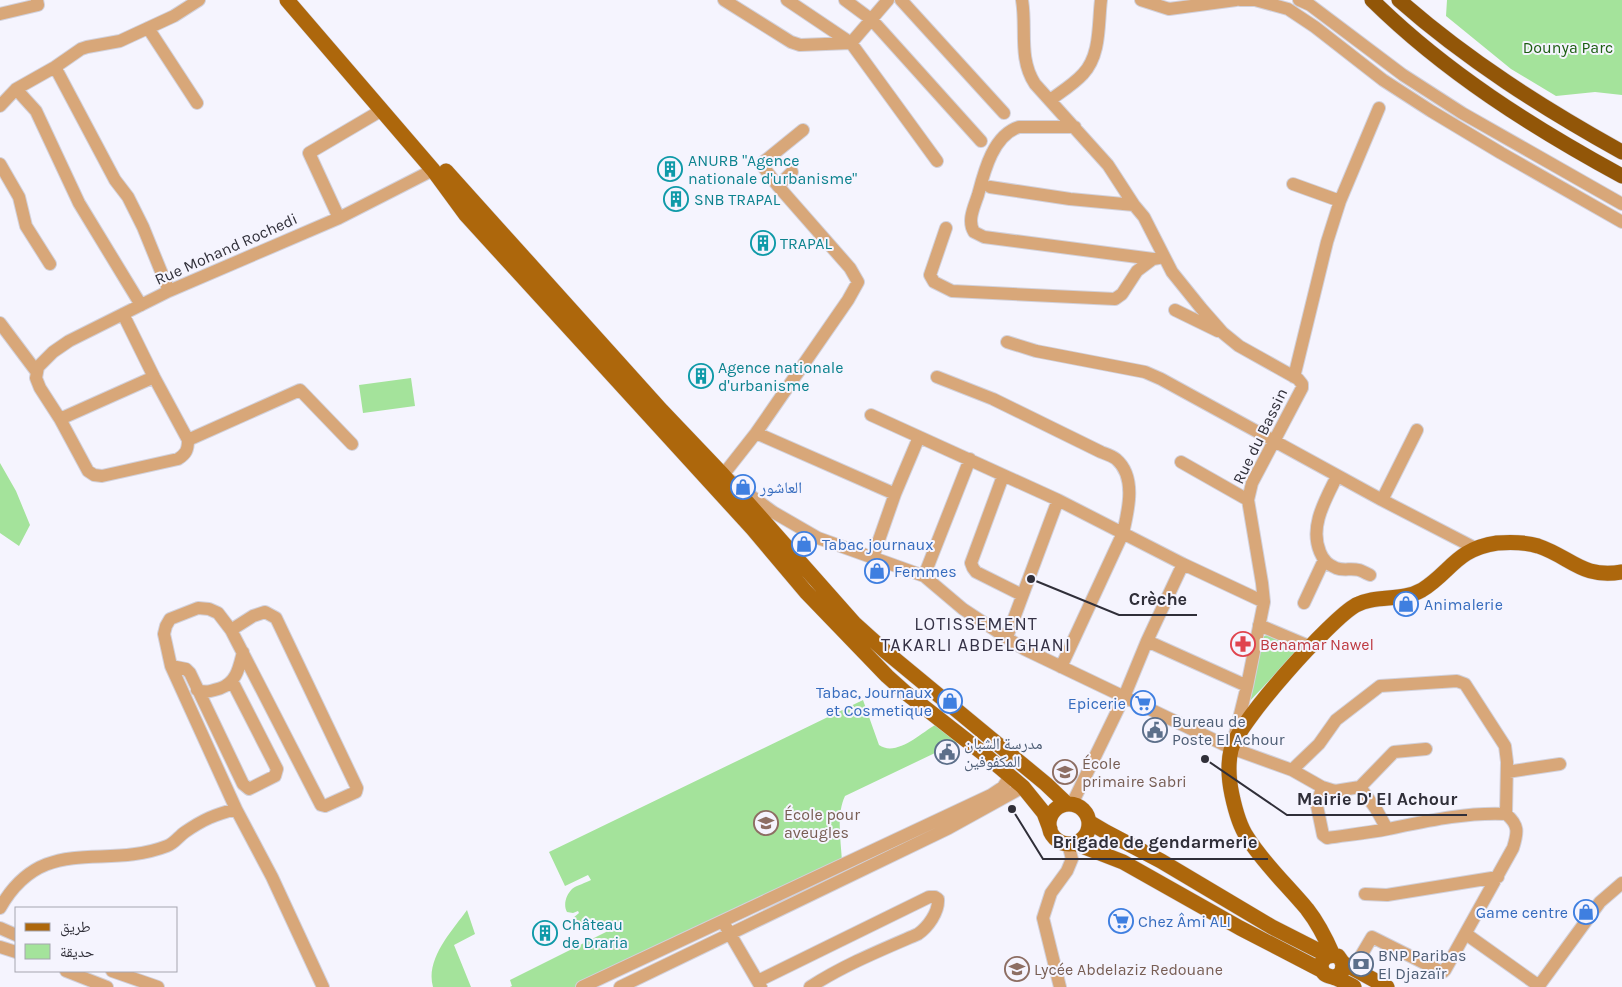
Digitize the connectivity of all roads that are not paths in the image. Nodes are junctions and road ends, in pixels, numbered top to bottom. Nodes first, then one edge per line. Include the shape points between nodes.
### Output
1 (38, 0) edge
2 (199, 0) edge
3 (287, 0) edge
4 (297, 0) edge
5 (724, 0) edge
6 (786, 0) edge
7 (846, 0) edge
8 (888, 0) edge
9 (902, 0) edge
10 (1022, 0) edge
11 (1101, 0) edge
12 (1142, 0) edge
13 (1236, 0) edge
14 (1240, 0) edge
15 (1299, 0) edge
16 (1372, 0) edge
17 (1399, 0) edge
18 (0, 14) edge
19 (872, 20) junction
20 (148, 28) junction
21 (851, 43) junction
22 (55, 67) junction
23 (16, 89) junction
24 (1050, 100) junction
25 (197, 103) dead end
26 (0, 106) edge
27 (1379, 108) dead end
28 (382, 110) junction
29 (1004, 113) dead end
30 (1074, 127) junction
31 (802, 130) dead end
32 (981, 141) dead end
33 (1622, 152) edge
34 (936, 161) dead end
35 (0, 164) edge
36 (433, 170) junction
37 (792, 172) dead end
38 (1622, 176) edge
39 (1293, 184) dead end
40 (778, 186) junction
41 (990, 187) dead end
42 (1340, 201) junction
43 (1622, 204) edge
44 (1134, 205) junction
45 (339, 218) junction
46 (1622, 222) edge
47 (946, 228) dead end
48 (1158, 258) junction
49 (50, 264) dead end
50 (169, 291) junction
51 (141, 305) junction
52 (1175, 310) dead end
53 (124, 314) junction
54 (0, 323) edge
55 (1223, 333) junction
56 (1007, 342) dead end
57 (37, 369) junction
58 (154, 377) junction
59 (938, 377) dead end
60 (1294, 377) junction
61 (871, 415) dead end
62 (60, 419) junction
63 (1418, 430) dead end
64 (756, 433) junction
65 (919, 437) junction
66 (188, 440) junction
67 (1273, 441) junction
68 (352, 444) dead end
69 (970, 460) junction
70 (1181, 462) dead end
71 (723, 475) junction
72 (1002, 476) junction
73 (1338, 476) junction
74 (895, 494) junction
75 (1058, 500) junction
76 (1248, 500) junction
77 (1382, 500) junction
78 (1122, 533) junction
79 (1475, 548) junction
80 (873, 557) junction
81 (1324, 560) junction
82 (1183, 564) junction
83 (1622, 572) edge
84 (1370, 574) dead end
85 (924, 576) junction
86 (1022, 595) junction
87 (1264, 602) junction
88 (1304, 603) dead end
89 (1259, 625) junction
90 (231, 630) junction
91 (1007, 637) junction
92 (1147, 641) junction
93 (1311, 646) junction
94 (243, 652) junction
95 (171, 666) junction
96 (1061, 667) junction
97 (232, 681) junction
98 (1247, 686) junction
99 (198, 690) junction
100 (1124, 697) junction
101 (1231, 748) junction
102 (1426, 749) dead end
103 (1560, 764) dead end
104 (1292, 770) junction
105 (1507, 772) junction
106 (1010, 776) junction
107 (1023, 787) junction
108 (1322, 787) junction
109 (1360, 788) junction
110 (1069, 804) junction
111 (236, 808) junction
112 (1506, 814) junction
113 (1089, 822) junction
114 (1050, 829) junction
115 (1387, 829) junction
116 (1071, 844) junction
117 (1498, 877) junction
118 (1622, 883) edge
119 (1365, 894) dead end
120 (0, 908) edge
121 (722, 920) junction
122 (0, 928) edge
123 (730, 934) junction
124 (1466, 934) junction
125 (15, 935) edge
126 (0, 947) edge
127 (15, 952) edge
128 (1340, 961) junction
129 (69, 972) edge
130 (115, 972) edge
131 (1327, 978) edge
132 (760, 984) edge
133 (1538, 986) edge
134 (107, 987) edge
135 (158, 987) edge
136 (323, 987) edge
137 (582, 987) edge
138 (620, 987) edge
139 (810, 987) edge
140 (1060, 987) edge
141 (1354, 987) edge
142 (1387, 987) edge

1 - 18 street via 38,5
2 - 20 street
3 - 28 main road
4 - 71 main road via 483,214
5 - 21 street via 795,44
6 - 21 street
7 - 19 street
8 - 19 street
9 - 29 street
10 - 24 street, Rue du Bassin via 1026,69
11 - 24 street via 1097,43 1090,64 1084,73
12 - 13 street via 1169,9
14 - 46 street via 1255,0 1288,9 1430,111
15 - 43 street via 1462,113
16 - 38 highway via 1446,64 1491,97
17 - 33 highway via 1428,26 1486,68
19 - 21 street
19 - 32 street
20 - 22 street via 120,41 86,47
20 - 25 street
21 - 34 street
22 - 23 street
22 - 50 street via 115,180 128,197
23 - 26 street
23 - 51 street via 36,111 79,203
24 - 30 street, Rue du Bassin
27 - 42 street
28 - 36 main road
28 - 45 street via 308,153
30 - 44 street, Rue du Bassin via 1108,165
30 - 48 street via 1011,130 998,144 985,169 971,217 971,228 984,237
31 - 40 street via 761,164
35 - 49 street via 19,197 26,226
36 - 45 street, Rue Mohand Rochedi
36 - 106 main road via 470,219 806,592 887,676
37 - 40 street
39 - 42 street
40 - 64 street via 850,268 858,282
41 - 44 street
42 - 60 street
44 - 48 street, Rue du Bassin via 1144,217
45 - 50 street, Rue Mohand Rochedi
47 - 48 street via 930,275 934,282 952,290 1115,299 1137,271
48 - 55 street, Rue du Bassin
50 - 51 street, Rue Mohand Rochedi
51 - 53 street, Rue Mohand Rochedi
52 - 55 street
53 - 57 street, Rue Mohand Rochedi via 69,341
53 - 58 street
54 - 57 street
55 - 60 street, Rue du Bassin via 1239,346
56 - 67 street via 1036,351 1145,372
57 - 62 street via 40,388
58 - 62 street
58 - 66 street
59 - 78 street via 994,399 1116,460 1124,471 1129,489 1128,512
60 - 67 street, Rue du Bassin via 1301,382 1302,388
61 - 65 street
62 - 66 street via 88,470 94,475 178,459 185,455
63 - 77 street
64 - 71 street
64 - 74 street
65 - 69 street
65 - 74 street
66 - 68 street via 300,390
67 - 73 street
67 - 76 street, Rue du Bassin via 1252,483
69 - 72 street
69 - 85 street
70 - 76 street
71 - 80 street via 802,530
71 - 110 main road via 854,623
72 - 75 street
72 - 86 street via 971,562 976,572
73 - 77 street
73 - 81 street via 1316,528 1316,541
74 - 80 street
75 - 78 street
75 - 86 street
76 - 87 street, Rue du Bassin
77 - 79 street
78 - 82 street
78 - 96 street
79 - 83 main road via 1498,543 1525,543 1550,551 1582,569 1596,573
79 - 93 main road via 1413,594 1356,605
80 - 85 street
81 - 84 street via 1336,569
81 - 88 street
82 - 87 street
82 - 92 street
85 - 91 street via 963,609
86 - 91 street
87 - 89 street, Rue du Bassin
89 - 93 street
89 - 98 street, Rue du Bassin
90 - 94 street
90 - 94 street via 266,612 276,618 357,788 356,792 321,805
90 - 95 street via 218,614 208,609 198,608 170,619 164,634
91 - 96 street via 1024,650
92 - 98 street
92 - 100 street
93 - 101 main road via 1261,702
94 - 97 street
95 - 99 street via 186,669
95 - 111 street
96 - 100 street
97 - 99 street via 208,693
97 - 99 street via 277,769 275,776 249,789 243,784
98 - 101 street, Rue du Bassin
100 - 101 street
100 - 110 street
101 - 104 street
101 - 128 main road via 1231,793 1246,836 1308,911
102 - 109 street via 1394,752
103 - 105 street
104 - 105 street via 1319,744 1336,720 1380,686 1457,681 1465,684 1505,746
104 - 108 street
105 - 112 street
106 - 107 main road
106 - 121 street via 991,795
107 - 114 main road via 1044,813
107 - 123 street via 949,828
108 - 109 street via 1335,792
108 - 115 street via 1317,806 1325,837
109 - 115 street
110 - 113 main road via 1081,808
110 - 114 main road via 1052,814
111 - 120 street via 214,814 170,845 152,851 52,861 16,883
111 - 136 street
112 - 115 street via 1428,820
112 - 117 street via 1516,825 1517,836
113 - 116 main road via 1085,836
113 - 128 main road via 1272,927
114 - 116 main road via 1060,842
116 - 131 main road via 1123,862
116 - 140 street via 1072,859 1051,894 1043,918
117 - 119 street via 1387,895
117 - 124 street
118 - 133 street via 1600,902
121 - 123 street
121 - 137 street
122 - 125 street
123 - 132 street
123 - 138 street
124 - 128 street via 1442,972 1372,937
124 - 133 street
126 - 127 street
128 - 131 main road via 1342,972
128 - 131 main road via 1322,961
128 - 142 main road
129 - 134 street
130 - 135 street
131 - 141 main road
132 - 139 street via 929,897 938,899 937,910 923,931 866,956

